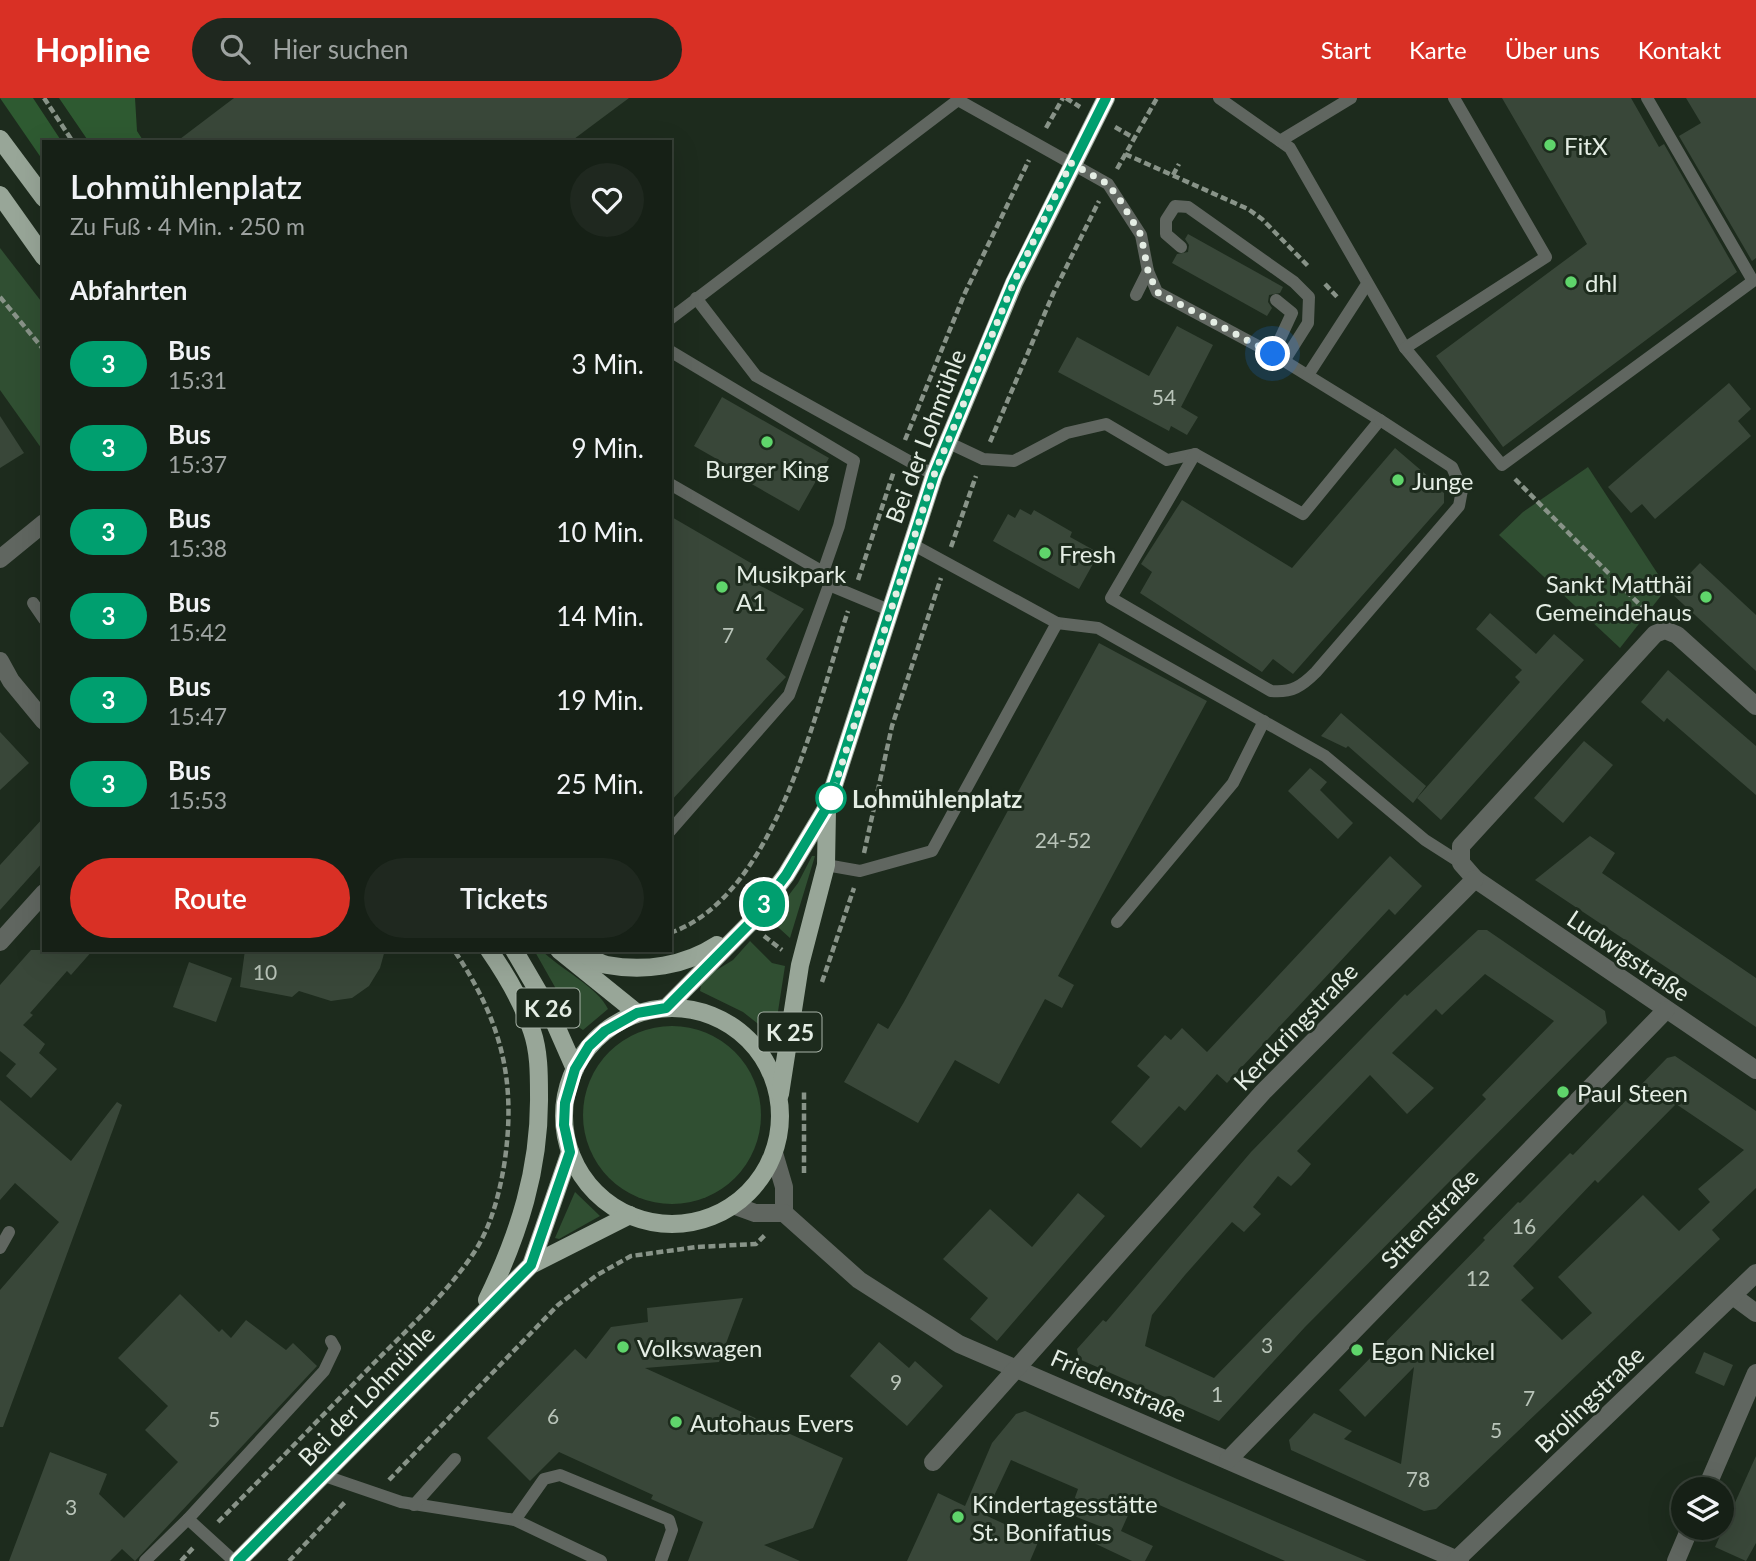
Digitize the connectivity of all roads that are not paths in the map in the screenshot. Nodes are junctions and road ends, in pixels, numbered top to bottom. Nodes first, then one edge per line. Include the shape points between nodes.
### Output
1 (1106, 98) edge
2 (1219, 98) edge
3 (1351, 98) edge
4 (1454, 98) edge
5 (1647, 98) edge
6 (0, 139) edge
7 (1280, 141) junction
8 (1071, 163) junction
9 (0, 195) edge
10 (42, 195) edge
11 (1181, 247) dead end
12 (42, 254) edge
13 (1148, 271) junction
14 (1367, 284) junction
15 (1136, 295) dead end
16 (696, 298) junction
17 (1276, 300) dead end
18 (672, 317) edge
19 (1405, 348) junction
20 (672, 352) edge
21 (1278, 358) junction
22 (1308, 375) junction
23 (1380, 420) junction
24 (947, 442) junction
25 (1195, 454) junction
26 (934, 475) junction
27 (672, 485) edge
28 (42, 525) edge
29 (910, 543) junction
30 (0, 559) edge
31 (822, 572) junction
32 (829, 585) junction
33 (33, 603) dead end
34 (889, 610) junction
35 (42, 616) edge
36 (1057, 623) junction
37 (0, 661) edge
38 (5, 686) edge
39 (1756, 706) edge
40 (42, 719) edge
41 (1264, 721) junction
42 (827, 807) junction
43 (672, 829) edge
44 (1461, 863) junction
45 (825, 865) junction
46 (1475, 879) junction
47 (42, 895) edge
48 (1118, 922) dead end
49 (749, 924) junction
50 (0, 942) edge
51 (490, 952) edge
52 (515, 952) edge
53 (561, 952) edge
54 (581, 952) edge
55 (666, 1008) junction
56 (1666, 1010) junction
57 (637, 1013) junction
58 (575, 1069) junction
59 (1756, 1070) edge
60 (779, 1098) junction
61 (570, 1152) junction
62 (774, 1153) junction
63 (733, 1205) junction
64 (784, 1213) junction
65 (630, 1215) junction
66 (9, 1232) dead end
67 (0, 1248) edge
68 (531, 1265) junction
69 (1756, 1273) edge
70 (1733, 1296) junction
71 (1756, 1313) edge
72 (480, 1314) junction
73 (331, 1340) dead end
74 (1016, 1368) junction
75 (1756, 1373) edge
76 (455, 1459) dead end
77 (1228, 1460) junction
78 (933, 1462) dead end
79 (322, 1475) junction
80 (1711, 1477) edge
81 (414, 1505) junction
82 (188, 1519) junction
83 (515, 1520) junction
84 (1685, 1540) edge
85 (145, 1561) edge
86 (236, 1561) edge
87 (601, 1561) edge
88 (661, 1561) edge
89 (1457, 1561) edge
90 (1676, 1561) edge

1 - 8 main road, Bei der Lohmühle / K 25
2 - 7 lane
3 - 7 lane
4 - 19 lane via 1546,257
5 - 19 lane via 1753,281 1502,465
6 - 10 main road
7 - 14 lane via 1290,148
8 - 13 lane via 1108,184 1120,200 1141,235
8 - 16 lane via 958,100
8 - 24 main road, Bei der Lohmühle / K 25 via 1014,282
9 - 12 main road
11 - 21 lane via 1166,234 1166,220 1175,206 1188,207 1309,297 1308,323
13 - 15 lane
13 - 21 lane via 1157,292
14 - 19 lane
14 - 22 lane
16 - 18 lane
16 - 26 lane via 756,376
17 - 21 lane via 1292,313
20 - 31 lane via 854,461 839,526
21 - 22 lane
22 - 23 lane
23 - 25 lane via 1303,514
23 - 25 lane via 1452,467 1462,490 1459,506 1316,672 1302,686 1285,693 1271,691 1111,598
24 - 25 lane via 983,459 1014,461 1067,433 1106,424 1167,460
24 - 26 main road, Bei der Lohmühle / K 25
26 - 29 main road, Bei der Lohmühle / K 25
27 - 31 lane
28 - 30 street
29 - 34 main road, Bei der Lohmühle / K 25
29 - 36 lane
31 - 32 lane
32 - 34 lane
32 - 43 lane via 789,695
33 - 35 lane
34 - 42 main road, Bei der Lohmühle / K 25
36 - 41 lane via 1098,628
36 - 45 lane via 932,851 860,871
37 - 38 street
38 - 40 street
39 - 44 street via 1677,635 1655,634 1461,846
41 - 44 lane via 1325,756 1425,840
41 - 48 lane via 1233,783
42 - 45 main road, Bei der Lohmühle / K 25
42 - 49 main road, Bei der Lohmühle / K 25 via 786,875
44 - 46 street
45 - 60 main road, Bei der Lohmühle / K 25 via 800,965
46 - 56 street, Ludwigstraße
46 - 74 street, Kerckringstraße via 1264,1092
47 - 50 street
49 - 54 main road, K 25 via 695,959 646,968 604,965
49 - 55 main road, Bei der Lohmühle / K 25
51 - 72 main road, K 26 via 515,989 533,1033 539,1071 539,1132 531,1186 510,1252
52 - 58 main road, K 26 via 549,1010
53 - 57 main road, K 26
55 - 57 main road
55 - 60 main road via 706,1013 738,1029 763,1056
56 - 59 street, Ludwigstraße
56 - 77 street, Stitenstraße
57 - 58 main road via 605,1031
58 - 61 main road via 565,1103
60 - 62 main road
61 - 65 main road via 599,1195
61 - 68 main road, Bei der Lohmühle
62 - 63 main road via 754,1186
62 - 64 street via 784,1187
63 - 64 street via 755,1213
63 - 65 main road via 690,1222 662,1223
64 - 74 street, Friedenstraße via 859,1280 959,1343
65 - 68 main road, Bei der Lohmühle
66 - 67 lane
68 - 72 main road, Bei der Lohmühle
69 - 70 street, Brolingstraße
70 - 71 street
70 - 89 street, Brolingstraße via 1649,1384
72 - 79 main road, Bei der Lohmühle
73 - 82 lane via 335,1348 324,1371
74 - 77 street, Friedenstraße
74 - 78 street, Kerckringstraße
75 - 80 street
76 - 81 lane
77 - 89 street, Friedenstraße
79 - 81 lane
79 - 86 main road, Bei der Lohmühle
81 - 83 lane
82 - 85 lane
82 - 86 lane
83 - 87 lane
83 - 88 lane via 544,1479 560,1475 670,1520 672,1530
84 - 90 street

